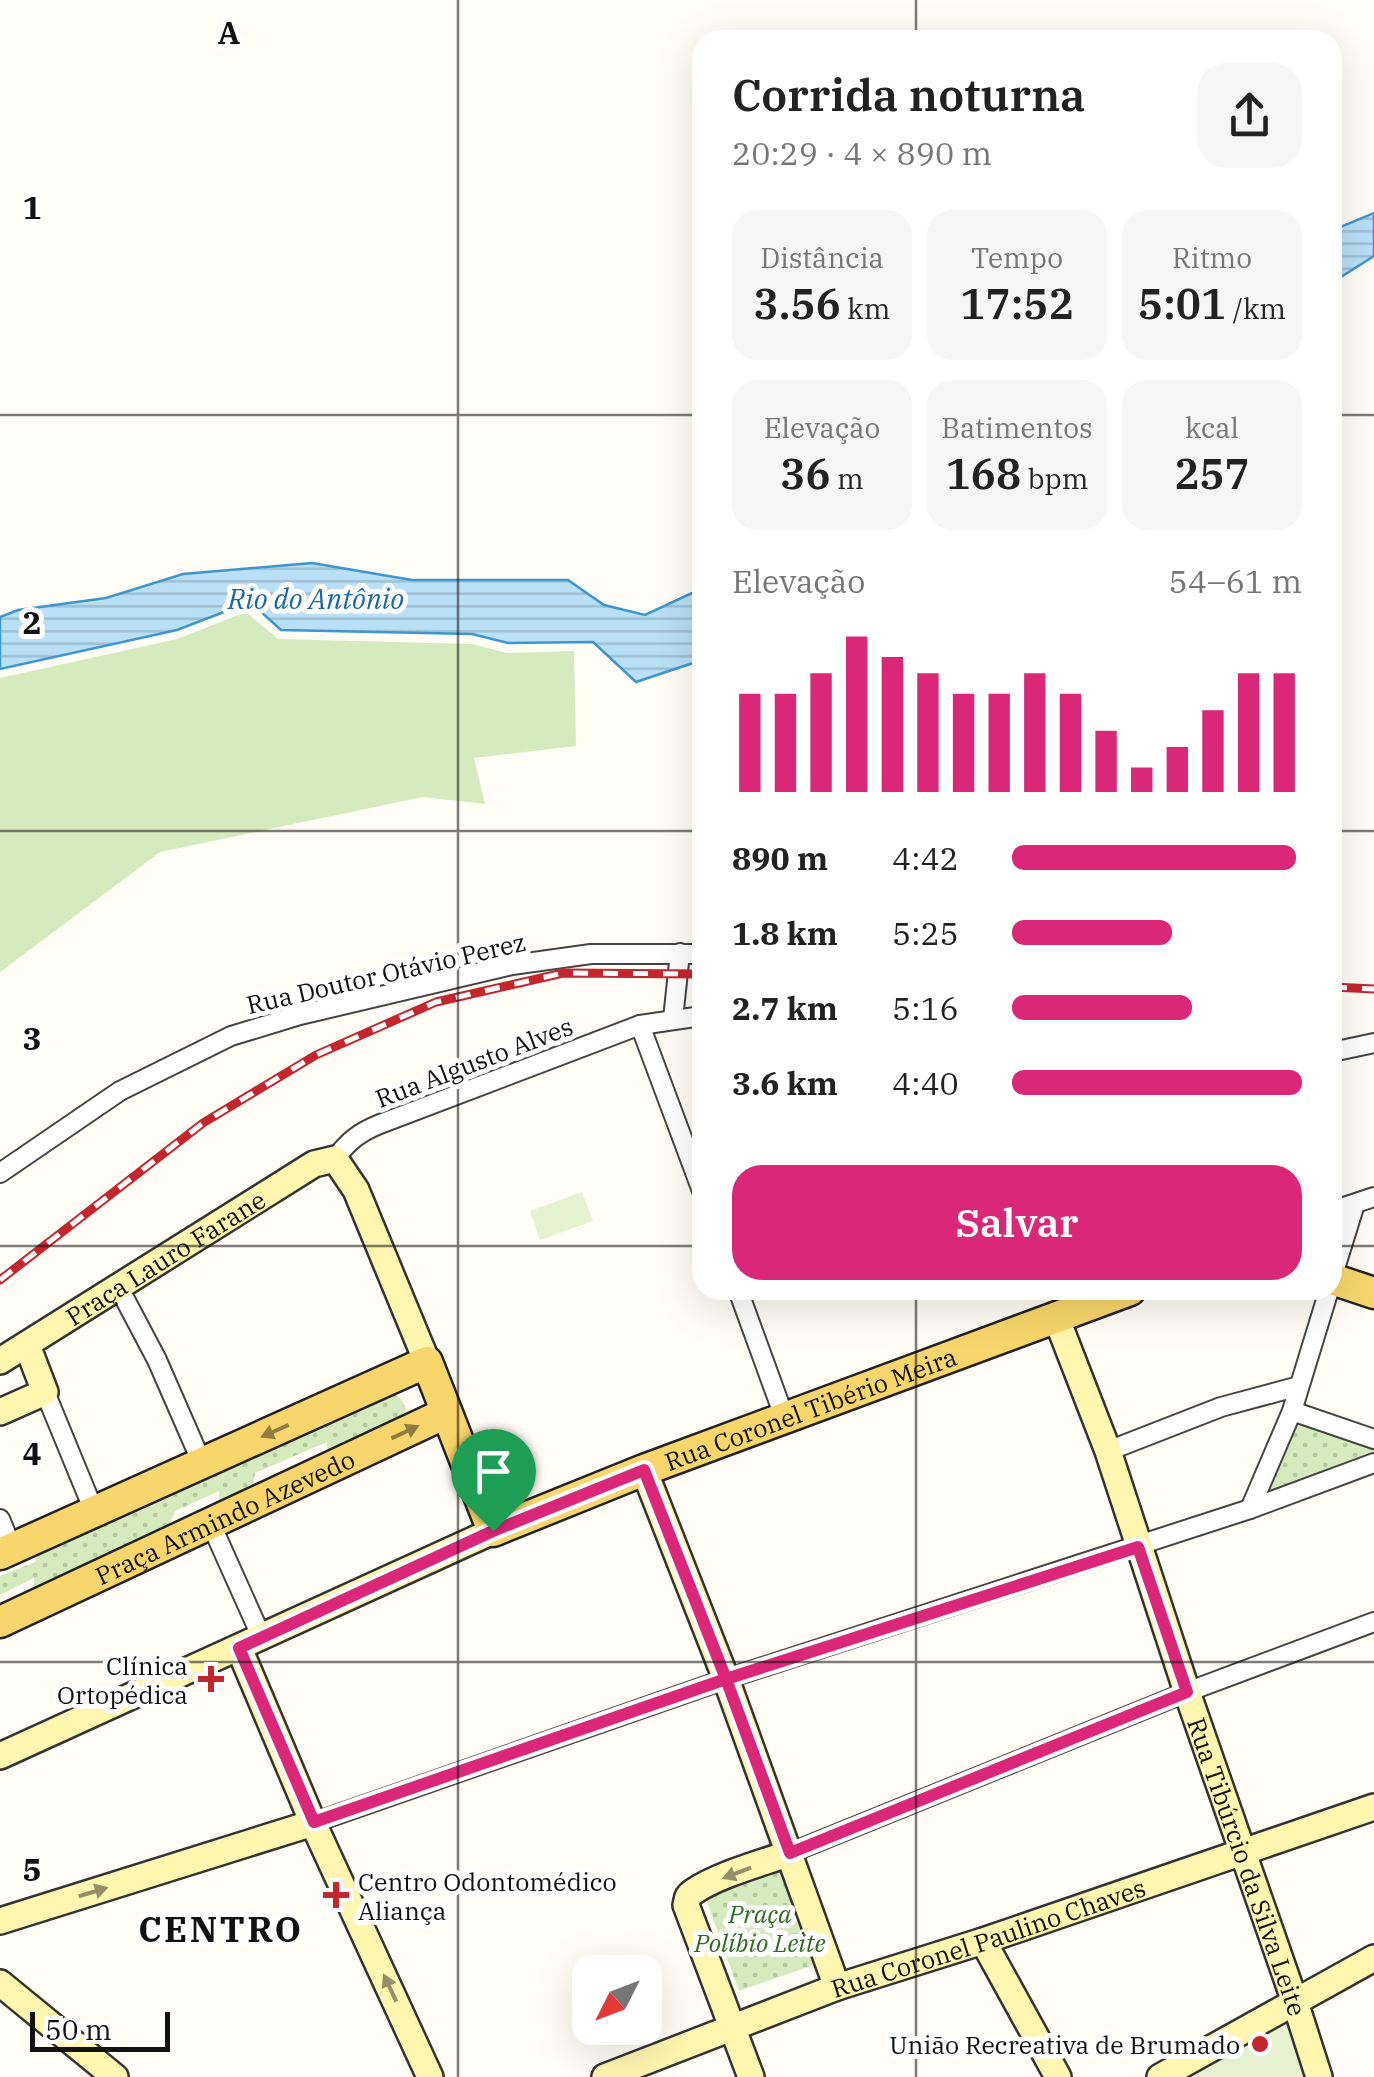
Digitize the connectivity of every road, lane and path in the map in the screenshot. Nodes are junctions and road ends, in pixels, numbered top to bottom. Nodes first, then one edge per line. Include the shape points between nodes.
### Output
1 (680, 954) junction
2 (692, 954) edge
3 (692, 1017) edge
4 (673, 1020) junction
5 (640, 1025) junction
6 (1374, 1043) edge
7 (1342, 1050) edge
8 (335, 1159) junction
9 (692, 1164) edge
10 (0, 1173) edge
11 (1374, 1197) edge
12 (1356, 1204) junction
13 (1342, 1208) edge
14 (1342, 1247) edge
15 (1342, 1282) edge
16 (119, 1288) junction
17 (1374, 1294) edge
18 (742, 1300) edge
19 (1088, 1300) edge
20 (1326, 1300) edge
21 (1056, 1318) junction
22 (27, 1345) junction
23 (0, 1361) edge
24 (428, 1362) junction
25 (1300, 1386) junction
26 (45, 1392) junction
27 (1292, 1410) junction
28 (0, 1412) edge
29 (446, 1413) junction
30 (785, 1418) junction
31 (1374, 1439) edge
32 (1108, 1451) junction
33 (202, 1463) junction
34 (1374, 1463) edge
35 (644, 1470) junction
36 (1250, 1509) junction
37 (94, 1511) junction
38 (0, 1519) edge
39 (210, 1522) junction
40 (493, 1531) junction
41 (1138, 1547) junction
42 (6, 1551) edge
43 (0, 1622) edge
44 (1374, 1622) edge
45 (251, 1643) junction
46 (726, 1679) junction
47 (1187, 1692) junction
48 (0, 1756) edge
49 (1374, 1806) edge
50 (314, 1822) junction
51 (1244, 1852) junction
52 (790, 1853) junction
53 (0, 1921) edge
54 (984, 1941) junction
55 (1374, 1958) edge
56 (0, 1983) edge
57 (838, 1986) junction
58 (1295, 2002) junction
59 (733, 2028) junction
60 (114, 2077) edge
61 (430, 2077) edge
62 (605, 2077) edge
63 (752, 2077) edge
64 (1058, 2077) edge
65 (1160, 2077) edge
66 (1319, 2077) edge

1 - 2 street, Rua Doutor Otávio Perez
1 - 4 street
1 - 10 street, Rua Doutor Otávio Perez via 591,954 512,965 230,1036 120,1091
3 - 4 street
4 - 5 street
5 - 8 street, Rua Algusto Alves via 360,1132
5 - 9 street
6 - 7 street
8 - 16 street, Praça Lauro Farane via 314,1164
8 - 24 street via 356,1190
11 - 12 street
12 - 13 street
12 - 14 street
15 - 17 main road
16 - 22 street, Praça Lauro Farane
16 - 33 street
18 - 30 street
19 - 21 main road, Rua Coronel Tibério Meira
20 - 25 street
21 - 30 main road, Rua Coronel Tibério Meira
21 - 32 street, Rua Tibúrcio da Silva Leite
22 - 23 street, Praça Lauro Farane
22 - 26 street
24 - 29 main road
24 -> 33 main road
25 - 27 street
25 - 32 street via 1221,1407
26 - 28 street
26 - 37 street
27 - 31 street
27 - 36 street
39 -> 29 main road, Praça Armindo Azevedo
29 - 40 main road
30 - 35 main road, Rua Coronel Tibério Meira
32 - 41 street, Rua Tibúrcio da Silva Leite
33 - 37 main road
34 - 36 street
35 - 40 main road, Rua Coronel Tibério Meira
35 - 46 street
36 - 41 street
37 - 42 main road
38 - 42 street
39 - 43 main road, Praça Armindo Azevedo
39 - 45 street
40 - 45 street
41 - 46 street
41 - 47 street, Rua Tibúrcio da Silva Leite
44 - 47 street
45 - 48 street
45 - 50 street
46 - 50 street
46 - 52 street
47 - 51 street, Rua Tibúrcio da Silva Leite
47 - 52 street
49 - 51 street, Rua Coronel Paulino Chaves
53 -> 50 street
61 -> 50 street
51 - 54 street, Rua Coronel Paulino Chaves
51 - 58 street, Rua Tibúrcio da Silva Leite
52 - 57 street
52 -> 59 street via 686,1899
54 - 57 street, Rua Coronel Paulino Chaves
54 - 64 street
55 - 58 street
56 - 60 street
57 - 59 street, Rua Coronel Paulino Chaves
58 - 65 street
58 - 66 street, Rua Tibúrcio da Silva Leite
59 - 62 street, Rua Coronel Paulino Chaves
59 - 63 street

